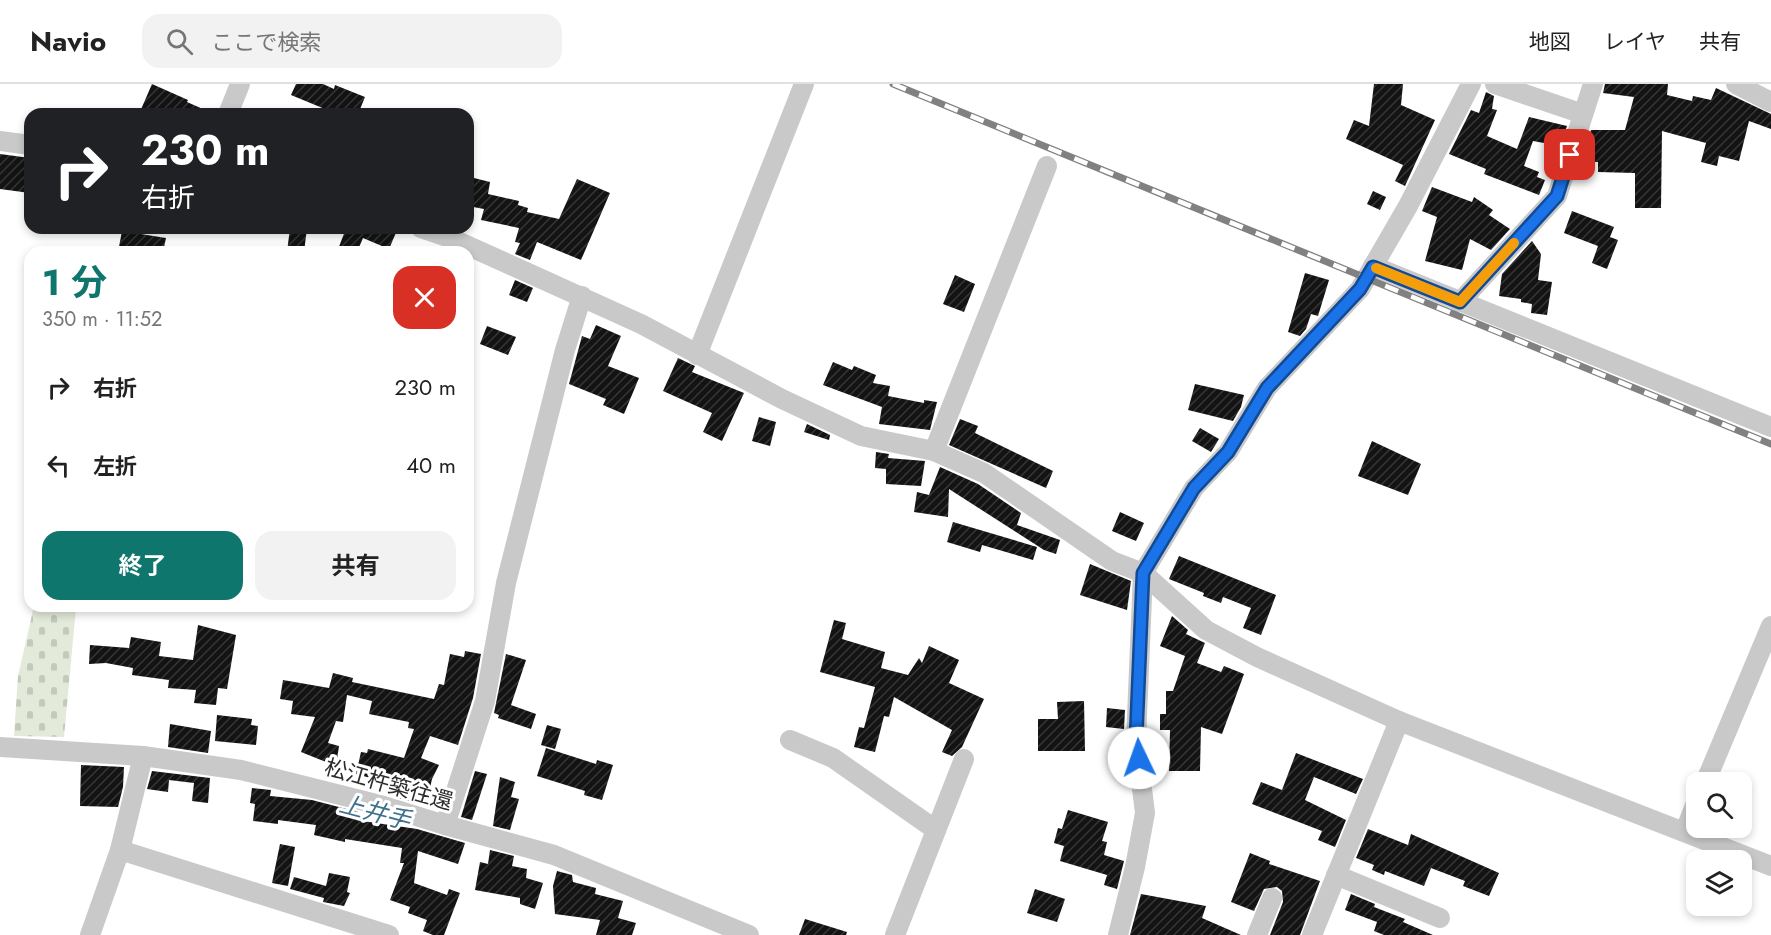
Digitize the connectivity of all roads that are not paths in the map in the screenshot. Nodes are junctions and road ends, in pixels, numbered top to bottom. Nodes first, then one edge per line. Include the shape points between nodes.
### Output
1 (240, 84) edge
2 (804, 84) edge
3 (1471, 84) edge
4 (1495, 84) edge
5 (1593, 84) edge
6 (1736, 84) edge
7 (1771, 102) edge
8 (230, 108) edge
9 (1582, 114) junction
10 (0, 141) edge
11 (24, 144) edge
12 (1047, 166) dead end
13 (438, 234) edge
14 (469, 246) edge
15 (474, 248) edge
16 (1373, 267) junction
17 (582, 296) junction
18 (1460, 302) junction
19 (697, 355) junction
20 (1771, 427) edge
21 (934, 451) junction
22 (1143, 573) junction
23 (1771, 626) edge
24 (1399, 721) junction
25 (790, 740) dead end
26 (0, 747) edge
27 (143, 756) junction
28 (963, 759) dead end
29 (1710, 772) edge
30 (445, 825) junction
31 (936, 830) junction
32 (1685, 831) joint
33 (120, 850) junction
34 (1771, 866) edge
35 (1336, 875) junction
36 (1272, 898) dead end
37 (1440, 918) dead end
38 (90, 935) edge
39 (389, 935) edge
40 (749, 935) edge
41 (894, 935) edge
42 (1118, 935) edge
43 (1257, 935) edge
44 (1312, 935) edge

1 - 8 street
2 - 19 street
3 - 16 street
4 - 9 street
5 - 9 street
6 - 7 street
9 - 18 street via 1557,196
10 - 11 street
12 - 21 street
13 - 14 street
15 - 17 street
16 - 18 street
16 - 22 street via 1360,289 1267,388 1228,452 1194,488
17 - 19 street
17 - 30 street via 506,583 486,701
18 - 20 street
19 - 21 street via 861,436
21 - 22 street via 984,473 1112,561
22 - 24 street via 1206,630
22 - 42 street via 1136,740 1145,813
23 - 29 street
24 - 32 street
24 - 35 street
25 - 31 street via 832,758
26 - 27 street, 松江杵築往還
27 - 30 street, 松江杵築往還 via 241,770
27 - 33 street
28 - 31 street
30 - 40 street, 松江杵築往還 via 554,855
31 - 41 street
32 - 34 street
33 - 38 street
33 - 39 street
35 - 37 street
35 - 44 street
36 - 43 street

